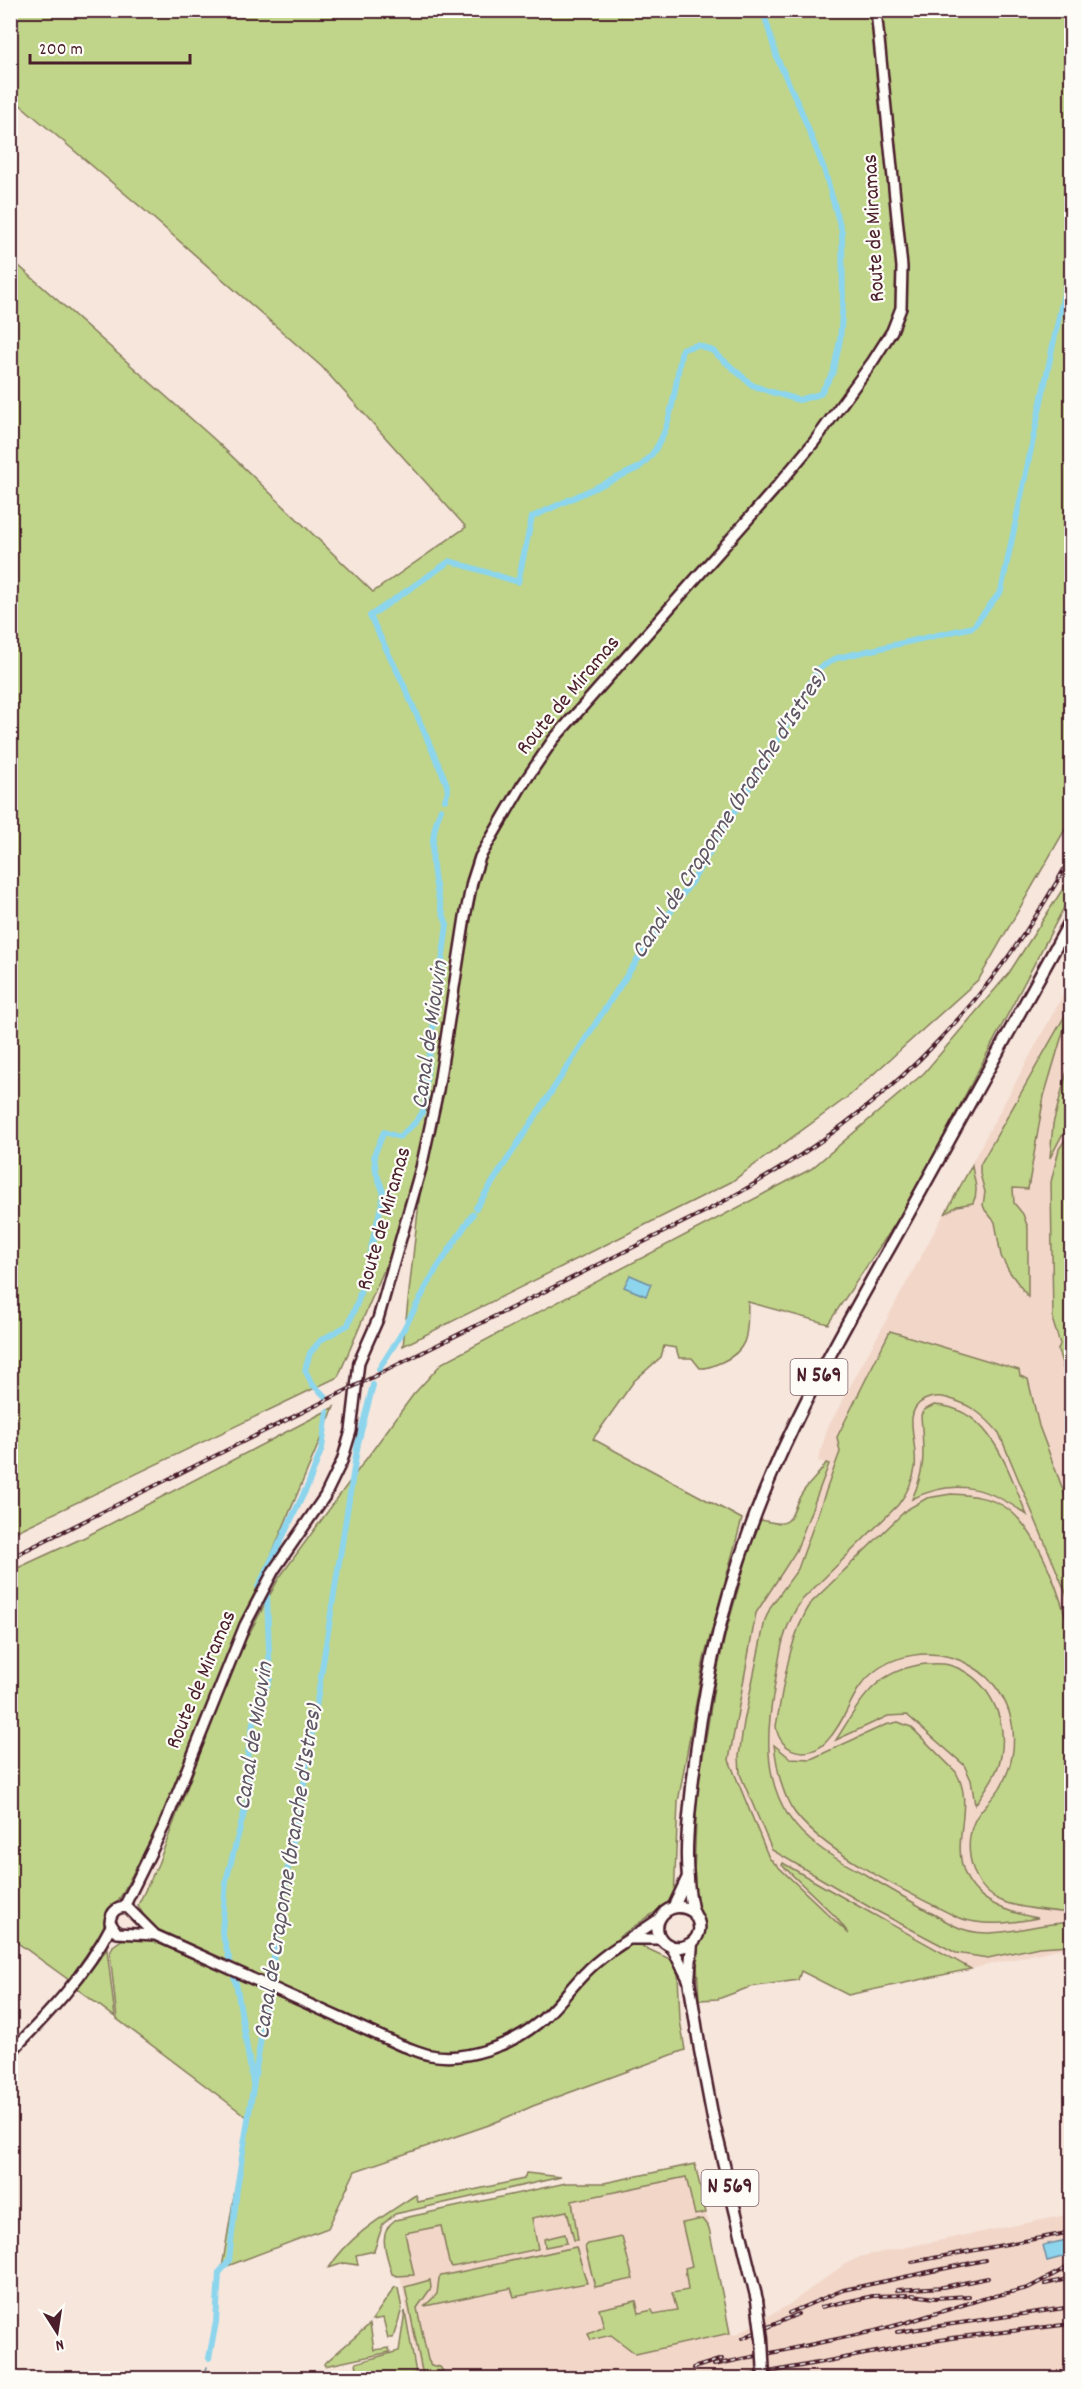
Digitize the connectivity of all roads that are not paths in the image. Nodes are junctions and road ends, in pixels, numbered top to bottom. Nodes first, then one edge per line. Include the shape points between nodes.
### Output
1 (876, 10) edge
2 (1071, 918) edge
3 (688, 1878) junction
4 (135, 1887) junction
5 (674, 1906) junction
6 (124, 1907) junction
7 (693, 1912) junction
8 (136, 1916) junction
9 (659, 1919) junction
10 (111, 1926) junction
11 (126, 1933) junction
12 (155, 1935) junction
13 (631, 1939) junction
14 (662, 1939) junction
15 (692, 1943) junction
16 (672, 1947) junction
17 (100, 1948) junction
18 (689, 1980) junction
19 (10, 2053) edge
20 (764, 2379) edge

1 - 4 main road, Route de Miramas via 902,267 901,308 892,331 807,450 553,740 525,779 480,857 468,900 422,1168 378,1319 359,1362 351,1431 342,1461 325,1497 274,1570 245,1625 165,1824
2 - 3 main road, N 569 via 811,1391 754,1519 732,1583 708,1679 689,1810
3 - 5 main road, N 569
3 - 7 main road, N 569
4 - 6 main road, Route de Miramas
4 - 8 main road, Route de Miramas
5 - 7 main road
5 - 9 main road
6 - 8 main road
6 - 10 main road via 112,1913
7 - 15 main road via 699,1931
8 - 11 main road via 136,1926
8 - 12 main road
9 - 13 main road
9 - 14 main road
10 - 11 main road
10 - 17 main road
11 - 12 main road
11 - 17 main road
12 - 13 main road via 432,2055 462,2055 503,2044 538,2023 585,1972 609,1951
13 - 14 main road
14 - 16 main road
15 - 16 main road
15 - 18 main road, N 569
16 - 18 main road, N 569
17 - 19 main road via 70,1988
18 - 20 main road, N 569, bridge via 716,2133 757,2300

